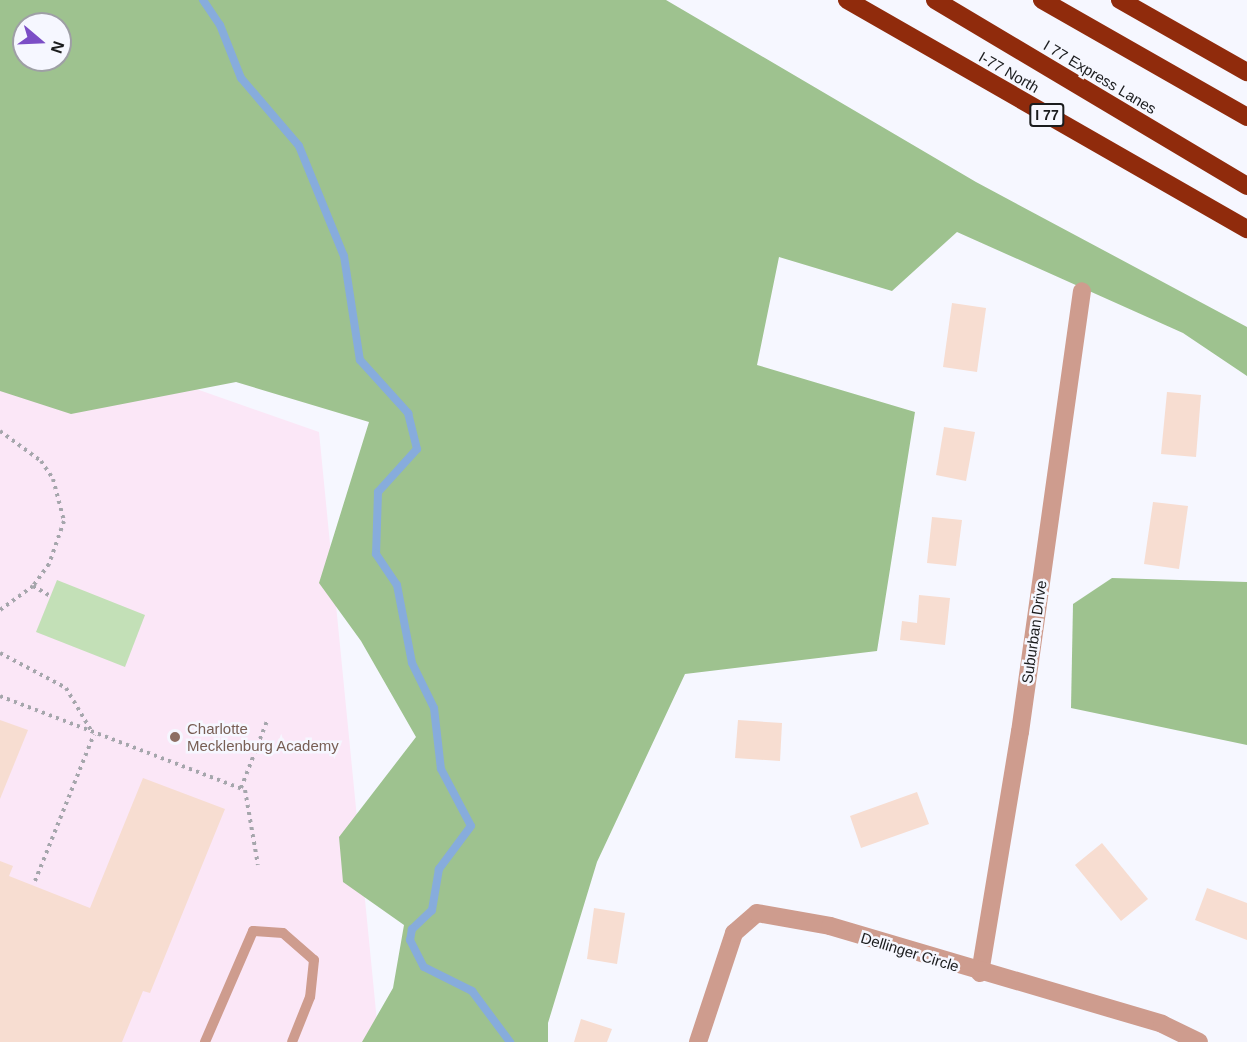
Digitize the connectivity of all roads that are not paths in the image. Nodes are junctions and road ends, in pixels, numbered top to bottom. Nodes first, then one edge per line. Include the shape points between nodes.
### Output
1 (847, 0) edge
2 (935, 0) edge
3 (1042, 0) edge
4 (1120, 0) edge
5 (1247, 72) edge
6 (1247, 117) edge
7 (1247, 186) edge
8 (1247, 229) edge
9 (1082, 291) dead end
10 (980, 973) junction
11 (205, 1042) edge
12 (292, 1042) edge
13 (698, 1042) edge
14 (1199, 1042) edge

1 - 8 highway, I-77 North / I 77
2 - 7 highway, I 77 Express Lanes
3 - 6 highway
4 - 5 highway
9 - 10 street, Suburban Drive via 1020,732
10 - 13 street, Dellinger Circle via 830,926 757,913 734,933
10 - 14 street, Dellinger Circle via 1162,1024
11 - 12 lane via 253,931 283,933 314,960 310,997

